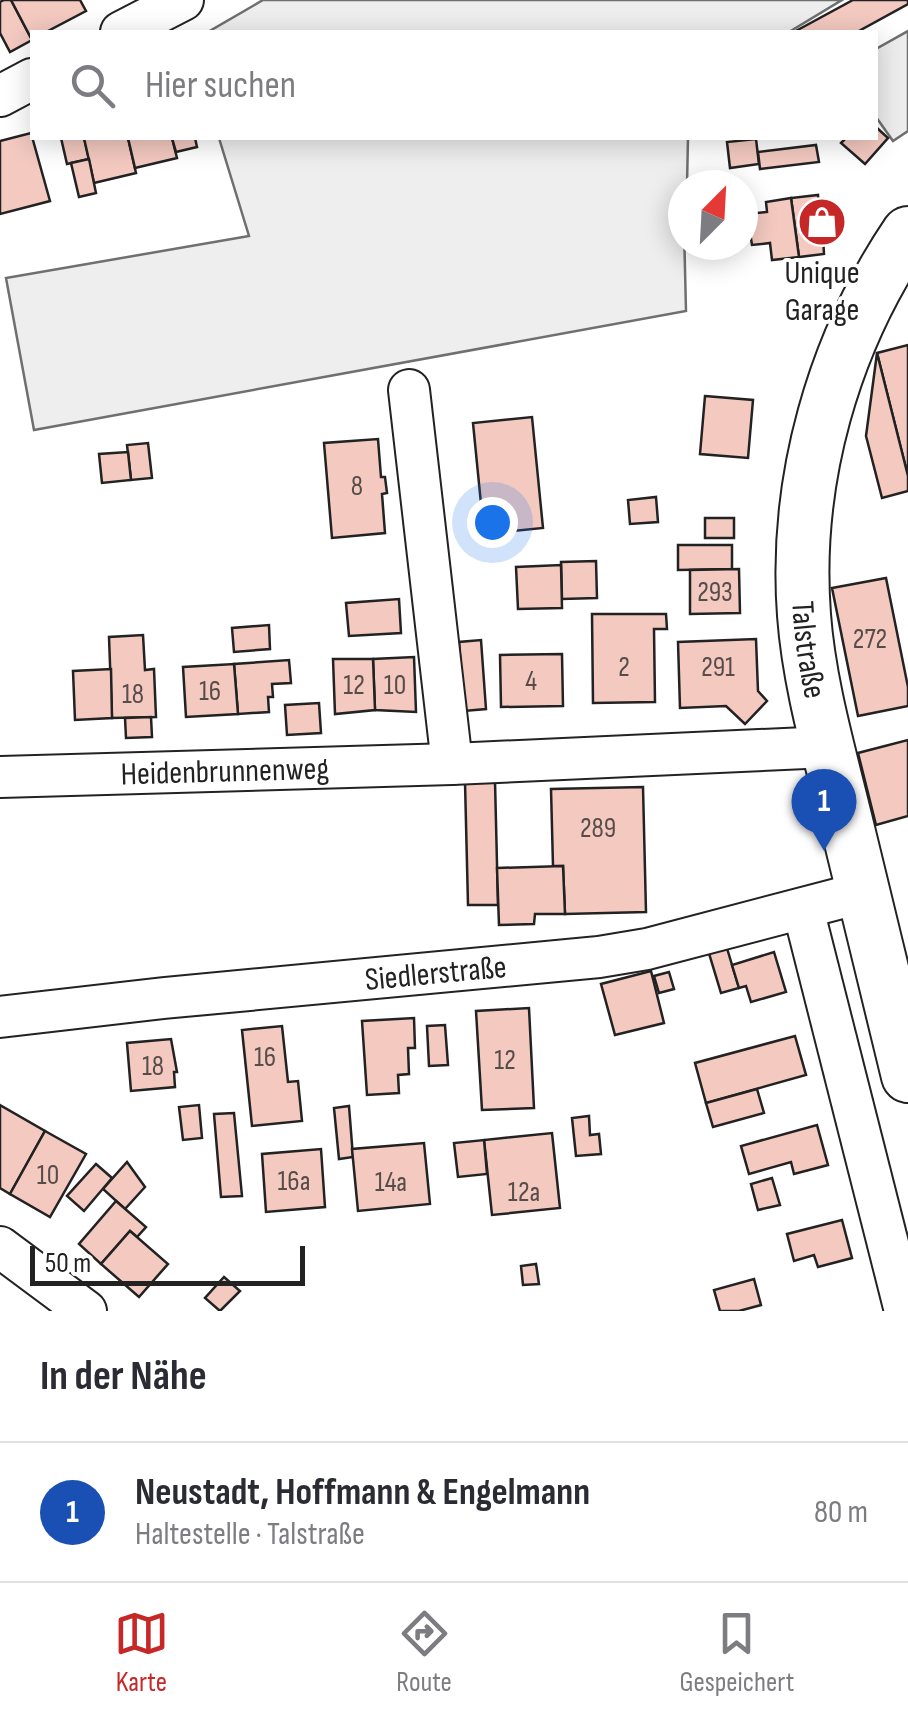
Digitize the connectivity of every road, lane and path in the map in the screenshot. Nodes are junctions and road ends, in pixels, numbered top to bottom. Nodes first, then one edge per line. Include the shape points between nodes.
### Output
1 (183, 0) edge
2 (125, 30) edge
3 (30, 80) edge
4 (0, 96) edge
5 (908, 233) edge
6 (408, 390) dead end
7 (828, 747) junction
8 (452, 764) junction
9 (0, 777) edge
10 (864, 892) junction
11 (803, 909) junction
12 (0, 1017) edge
13 (908, 1076) edge
14 (3, 1251) edge
15 (86, 1311) edge
16 (904, 1311) edge

1 - 2 street
3 - 4 street
5 - 7 main road, Talstraße via 849,342 814,451 804,618
6 - 8 street
7 - 8 street, Heidenbrunnenweg
7 - 10 main road, Talstraße
8 - 9 street, Heidenbrunnenweg
10 - 11 street, Siedlerstraße
10 - 13 main road, Talstraße
11 - 12 street, Siedlerstraße via 647,949 548,964
11 - 16 street
14 - 15 street

